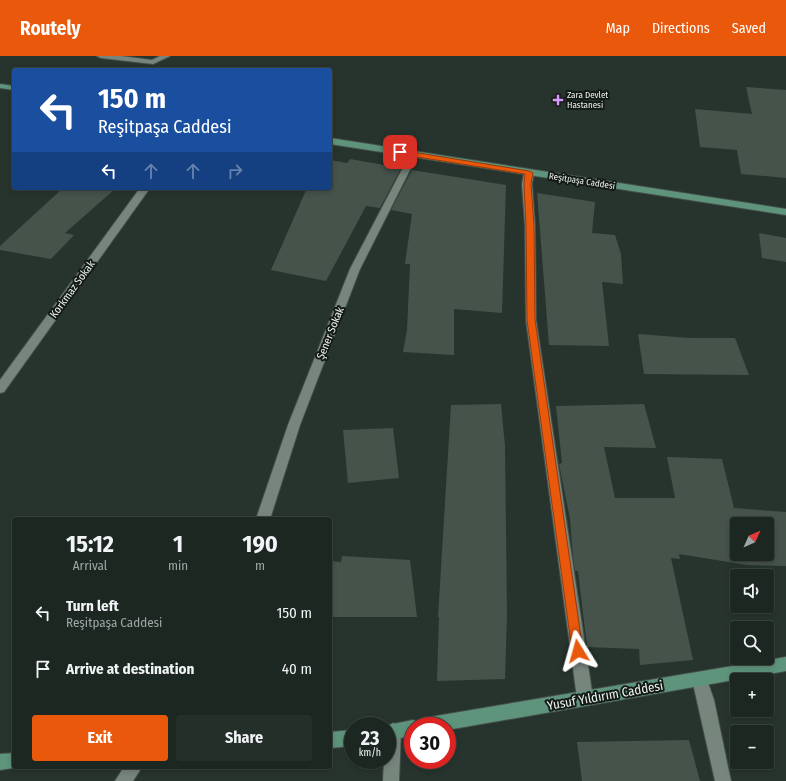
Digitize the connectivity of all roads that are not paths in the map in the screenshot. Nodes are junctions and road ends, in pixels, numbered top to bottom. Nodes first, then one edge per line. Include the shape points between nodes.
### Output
1 (101, 56) edge
2 (166, 56) edge
3 (0, 86) edge
4 (12, 88) edge
5 (332, 141) edge
6 (414, 154) junction
7 (529, 173) junction
8 (144, 190) edge
9 (786, 212) edge
10 (0, 389) edge
11 (264, 517) edge
12 (786, 664) edge
13 (700, 679) junction
14 (585, 698) junction
15 (456, 720) edge
16 (344, 739) edge
17 (332, 740) edge
18 (12, 761) edge
19 (0, 762) edge
20 (132, 769) edge
21 (390, 769) edge
22 (123, 781) edge
23 (390, 781) edge
24 (723, 781) edge

1 - 2 street via 153,62
3 - 4 main road
5 - 6 main road, Reşitpaşa Caddesi
6 - 7 main road, Reşitpaşa Caddesi
6 - 11 street, Şener Sokak via 355,269 294,425
7 - 9 main road, Reşitpaşa Caddesi
7 - 14 street via 527,184 531,320
8 - 10 street, Korkmaz Sokak
12 - 13 main road, Yusuf Yıldırım Caddesi
13 - 14 main road, Yusuf Yıldırım Caddesi
13 - 24 street
14 - 15 main road, Yusuf Yıldırım Caddesi
16 - 17 main road
18 - 19 main road
20 - 22 street
21 - 23 street

